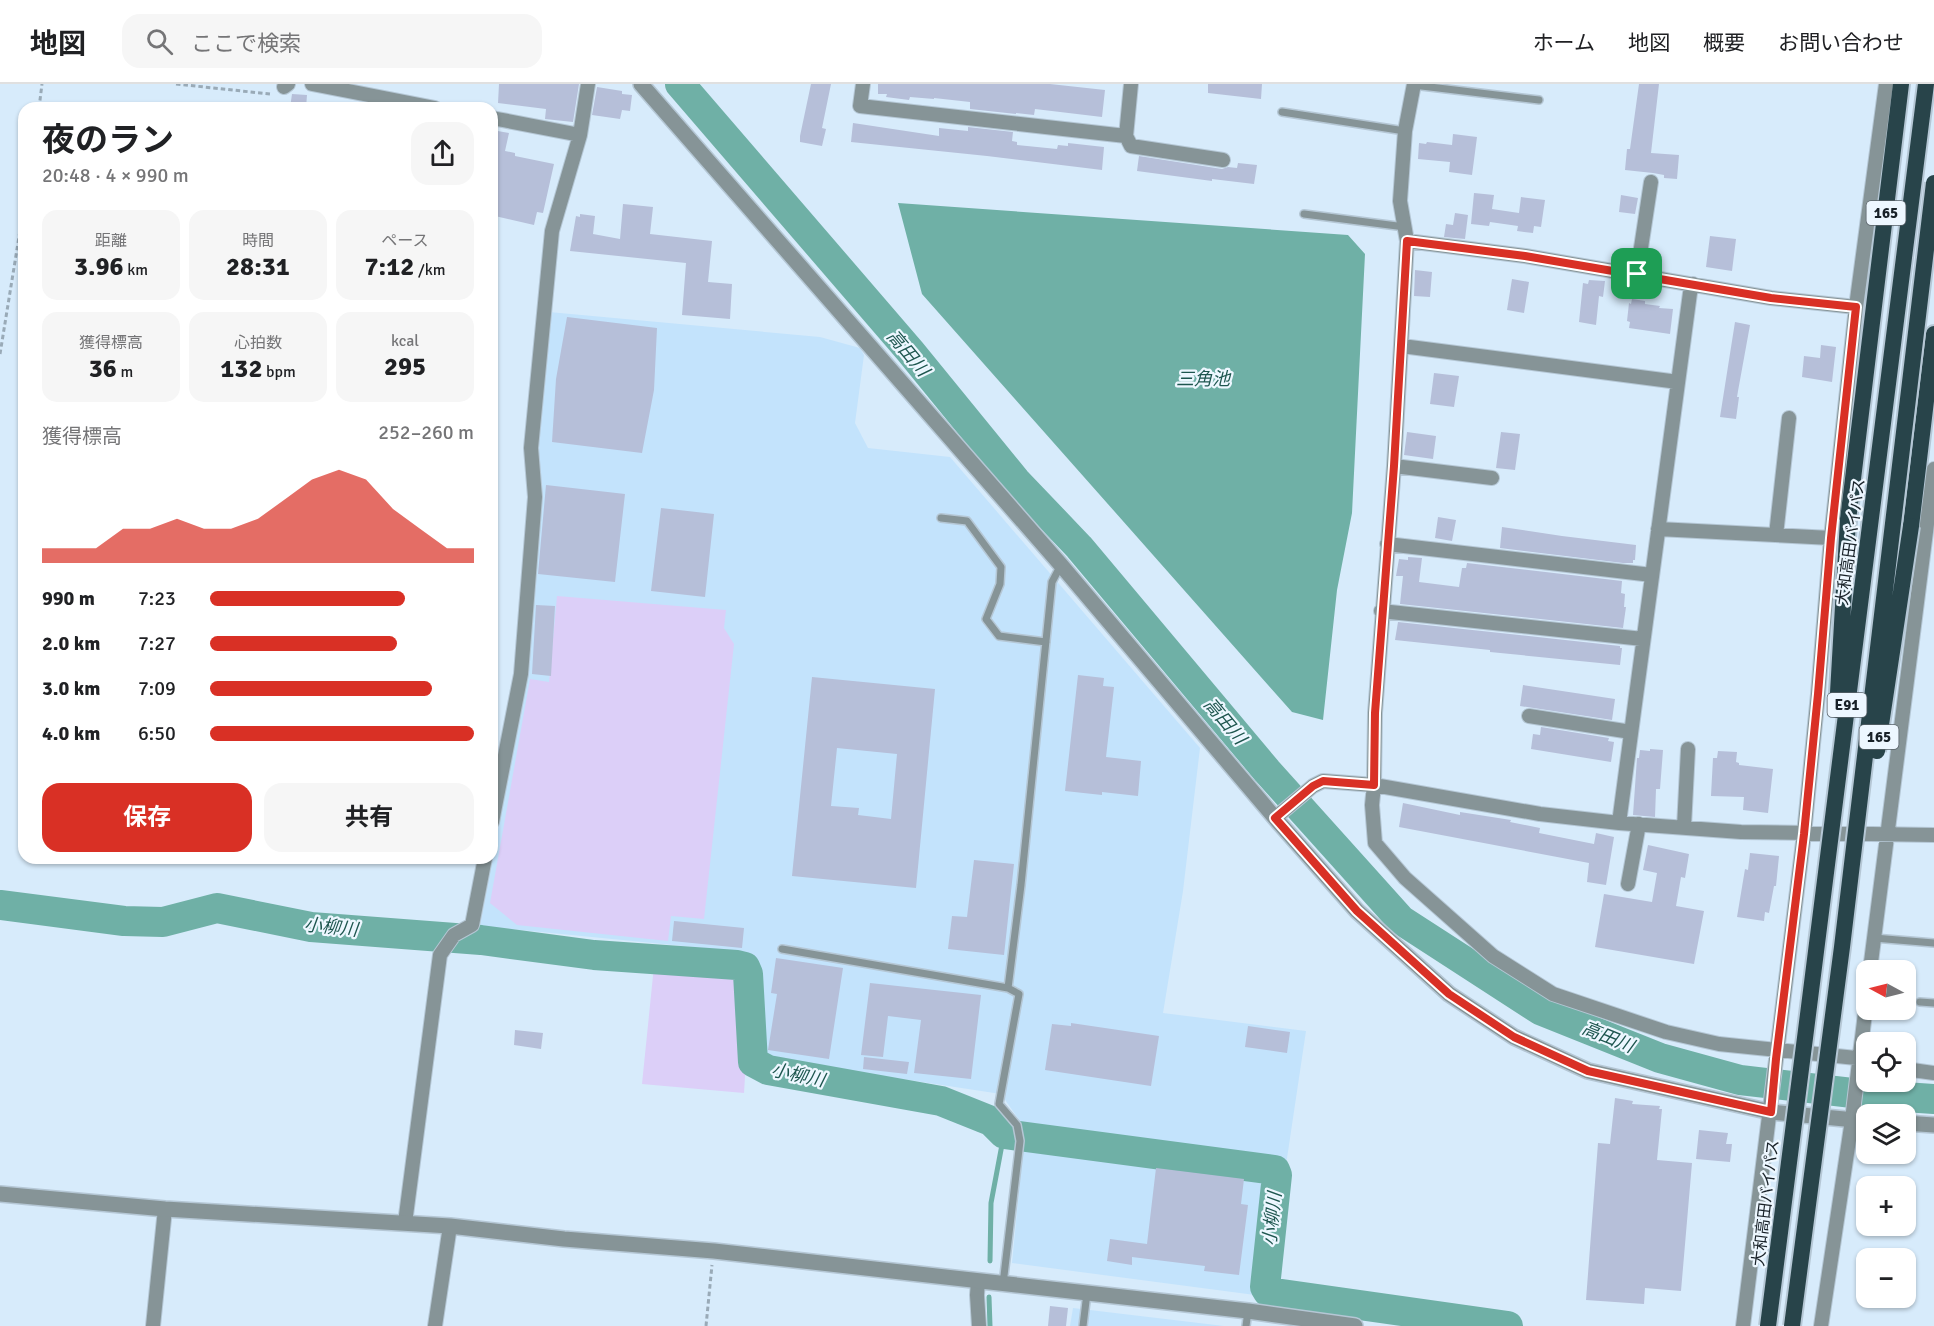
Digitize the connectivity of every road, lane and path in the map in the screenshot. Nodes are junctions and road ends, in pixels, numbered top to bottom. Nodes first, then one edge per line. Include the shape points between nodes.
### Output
1 (42, 84) edge
2 (176, 84) edge
3 (312, 84) edge
4 (588, 84) edge
5 (641, 84) edge
6 (863, 84) edge
7 (1131, 84) edge
8 (1886, 84) edge
9 (1901, 84) edge
10 (1926, 84) edge
11 (1414, 85) edge
12 (286, 86) edge
13 (1539, 100) dead end
14 (40, 102) edge
15 (375, 102) edge
16 (1282, 112) dead end
17 (498, 119) edge
18 (1404, 130) junction
19 (580, 135) junction
20 (1126, 136) junction
21 (1223, 160) dead end
22 (1651, 182) dead end
23 (1934, 183) edge
24 (1304, 214) dead end
25 (1406, 234) junction
26 (18, 243) edge
27 (1637, 274) junction
28 (1693, 284) junction
29 (1856, 307) junction
30 (1934, 334) edge
31 (1402, 346) junction
32 (0, 354) edge
33 (1678, 382) junction
34 (1789, 418) dead end
35 (1394, 466) junction
36 (1934, 469) edge
37 (1492, 478) dead end
38 (941, 518) dead end
39 (1658, 529) junction
40 (1776, 535) junction
41 (1831, 538) junction
42 (1387, 544) junction
43 (1061, 565) junction
44 (1652, 576) junction
45 (1381, 611) junction
46 (1643, 639) junction
47 (1046, 642) junction
48 (1529, 716) dead end
49 (1631, 732) junction
50 (1688, 748) dead end
51 (1374, 785) junction
52 (498, 791) edge
53 (1279, 814) junction
54 (1619, 823) junction
55 (1639, 824) junction
56 (1684, 827) junction
57 (1887, 833) junction
58 (1804, 834) junction
59 (1934, 835) edge
60 (1828, 848) junction
61 (484, 864) edge
62 (1628, 884) dead end
63 (1874, 938) junction
64 (1934, 943) edge
65 (1842, 947) junction
66 (782, 949) dead end
67 (1871, 960) edge
68 (1008, 988) junction
69 (1920, 1002) dead end
70 (1934, 1003) edge
71 (1776, 1055) junction
72 (1856, 1061) edge
73 (1916, 1071) edge
74 (1934, 1073) edge
75 (1771, 1107) junction
76 (1856, 1117) edge
77 (1856, 1123) edge
78 (1916, 1124) edge
79 (1934, 1125) edge
80 (0, 1194) edge
81 (165, 1209) junction
82 (405, 1223) junction
83 (450, 1226) junction
84 (714, 1251) junction
85 (978, 1281) junction
86 (1003, 1284) junction
87 (1087, 1293) junction
88 (1247, 1318) edge
89 (153, 1326) edge
90 (435, 1326) edge
91 (706, 1326) edge
92 (979, 1326) edge
93 (1083, 1326) edge
94 (1354, 1326) edge
95 (1743, 1326) edge
96 (1768, 1326) edge
97 (1792, 1326) edge
98 (1821, 1326) edge

1 - 14 path
2 - 12 path via 272,94
3 - 15 street
4 - 19 street
5 - 43 street
6 - 20 street via 860,106
7 - 20 street
8 - 29 street
9 - 60 highway, 165, bridge via 1848,520
10 - 60 highway, 大和高田バイパス / E91, bridge
11 - 13 lane
11 - 18 street
16 - 18 lane
17 - 19 street
18 - 25 street via 1400,201
19 - 52 street via 552,231 531,448 534,497 521,674
20 - 21 street via 1131,146
22 - 27 street
23 - 65 highway, E91, bridge
24 - 25 lane
25 - 27 street
25 - 31 street
26 - 32 path
27 - 28 street
28 - 29 street
28 - 33 street
29 - 41 street
30 - 65 highway, 165, bridge via 1911,526 1862,852
31 - 33 street
31 - 35 street
33 - 39 street
34 - 40 street
35 - 37 street
35 - 42 street
36 - 57 street
38 - 47 lane via 967,521 1001,567 1000,584 986,619 999,636
39 - 40 street
39 - 44 street
40 - 41 street
41 - 58 street
42 - 44 street
42 - 45 street
43 - 47 lane via 1052,582
43 - 53 street
44 - 46 street
45 - 46 street
45 - 51 street
46 - 49 street
47 - 68 lane
48 - 49 street
49 - 54 street
50 - 56 street
51 - 53 street via 1323,781
51 - 54 street via 1540,814
51 - 71 street via 1375,843 1405,878 1493,956 1553,994 1654,1028
53 - 75 street via 1357,911 1449,994 1514,1037 1588,1071
54 - 55 street
55 - 56 street
55 - 62 street
56 - 58 street
57 - 58 street
57 - 59 street
57 - 63 street
58 - 71 street
60 - 96 highway, 大和高田バイパス / E91, bridge
61 - 82 street via 472,925 451,939 440,955
63 - 64 lane
63 - 67 street
65 - 97 highway, E91, bridge
66 - 68 lane
68 - 86 lane via 1019,994 999,1104 1017,1125 1020,1141
69 - 70 lane
71 - 72 street
71 - 75 street
73 - 74 street
75 - 76 street
75 - 95 street
77 - 98 street
78 - 79 street
80 - 81 street
81 - 82 street
81 - 89 street
82 - 83 street
83 - 84 street
83 - 90 street
84 - 85 street
84 - 91 path
85 - 86 street
85 - 92 street
86 - 87 street
87 - 88 street
87 - 93 lane
88 - 94 street

